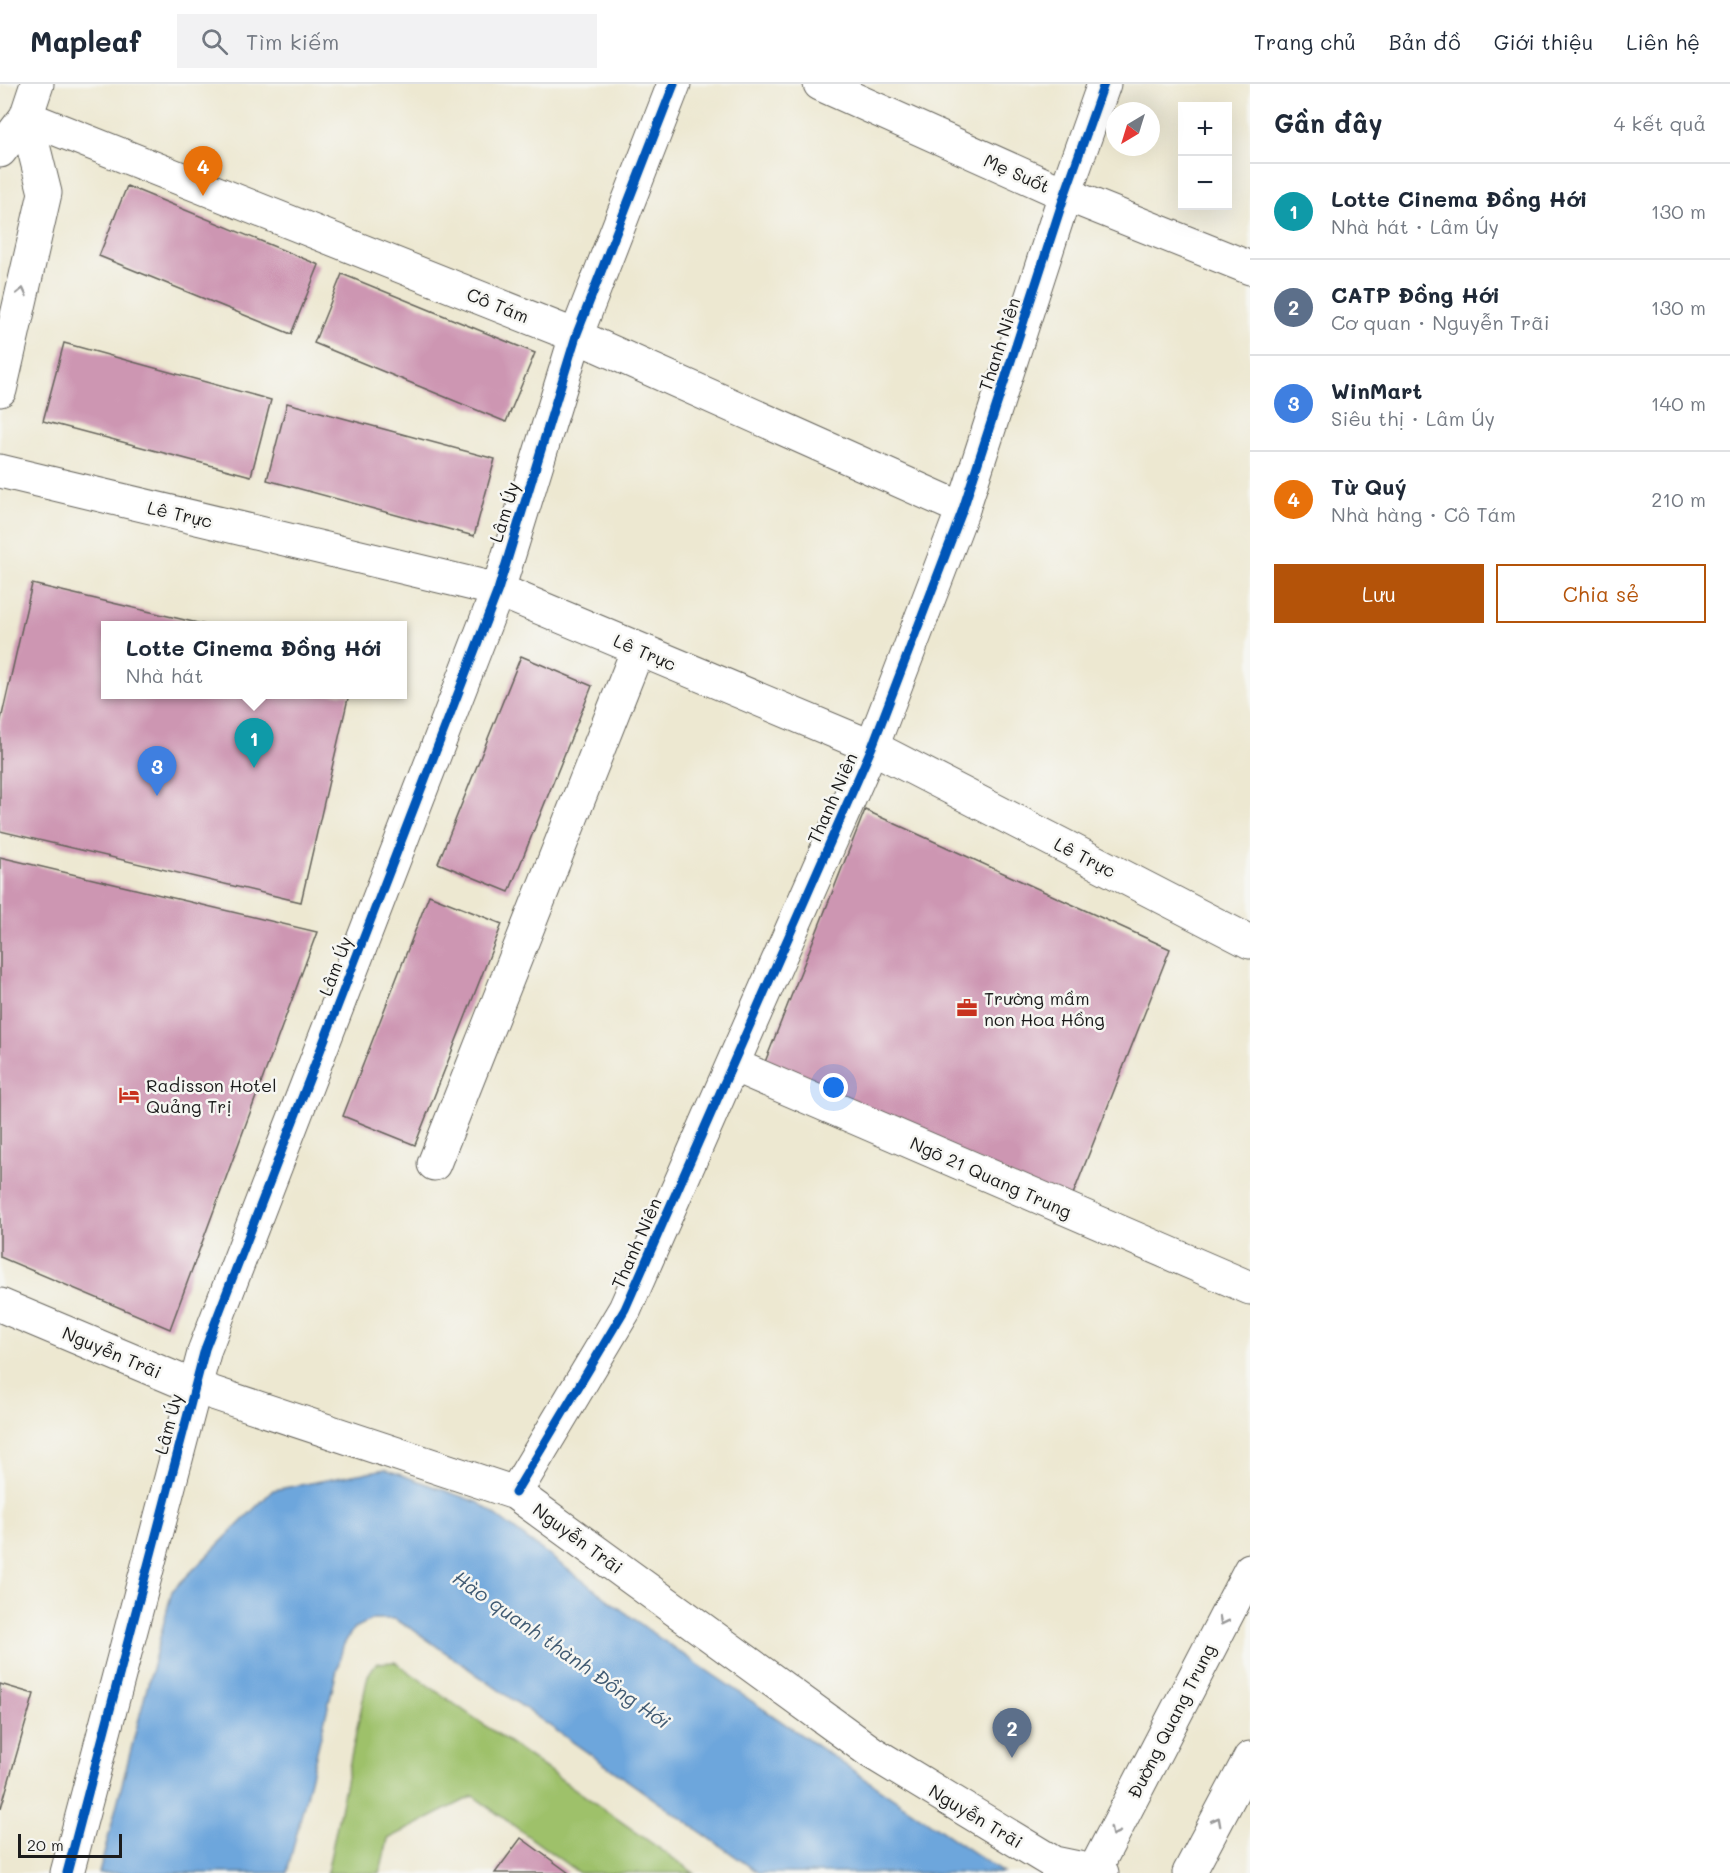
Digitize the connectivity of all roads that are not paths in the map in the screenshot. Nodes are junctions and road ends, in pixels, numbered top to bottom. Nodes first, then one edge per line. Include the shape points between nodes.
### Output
1 (38, 84) edge
2 (674, 84) edge
3 (820, 84) edge
4 (1104, 84) edge
5 (26, 117) junction
6 (0, 151) edge
7 (1065, 194) junction
8 (1250, 268) edge
9 (576, 336) junction
10 (0, 390) edge
11 (0, 471) edge
12 (963, 509) junction
13 (498, 590) junction
14 (638, 649) junction
15 (872, 747) junction
16 (1250, 942) edge
17 (733, 1065) junction
18 (434, 1164) dead end
19 (1250, 1288) edge
20 (0, 1305) edge
21 (195, 1387) junction
22 (515, 1493) junction
23 (1250, 1570) edge
24 (1250, 1758) edge
25 (1096, 1872) edge
26 (67, 1873) edge
27 (1189, 1873) edge

1 - 5 street
2 - 9 street, Lâm Úy
3 - 7 street, Mẹ Suốt
4 - 7 street, Thanh Niên
5 - 6 street
5 - 9 street, Cô Tám
10 -> 5 street via 45,193
7 - 8 street, Mẹ Suốt
7 - 12 street, Thanh Niên
9 - 12 street, Cô Tám
9 - 13 street, Lâm Úy
11 - 13 street, Lê Trực
12 - 15 street, Thanh Niên
13 - 14 street, Lê Trực
13 - 21 street, Lâm Úy via 205,1349
14 - 15 street, Lê Trực
14 - 18 street
15 - 16 street, Lê Trực
15 - 17 street, Thanh Niên
17 - 19 street, Ngõ 21 Quang Trung
17 - 22 street, Thanh Niên via 625,1309
20 - 21 street, Nguyễn Trãi
21 - 22 street, Nguyễn Trãi
21 - 26 street, Lâm Úy
22 - 25 street, Nguyễn Trãi via 871,1752 1053,1863
23 -> 25 street, Đường Quang Trung
27 -> 24 street

